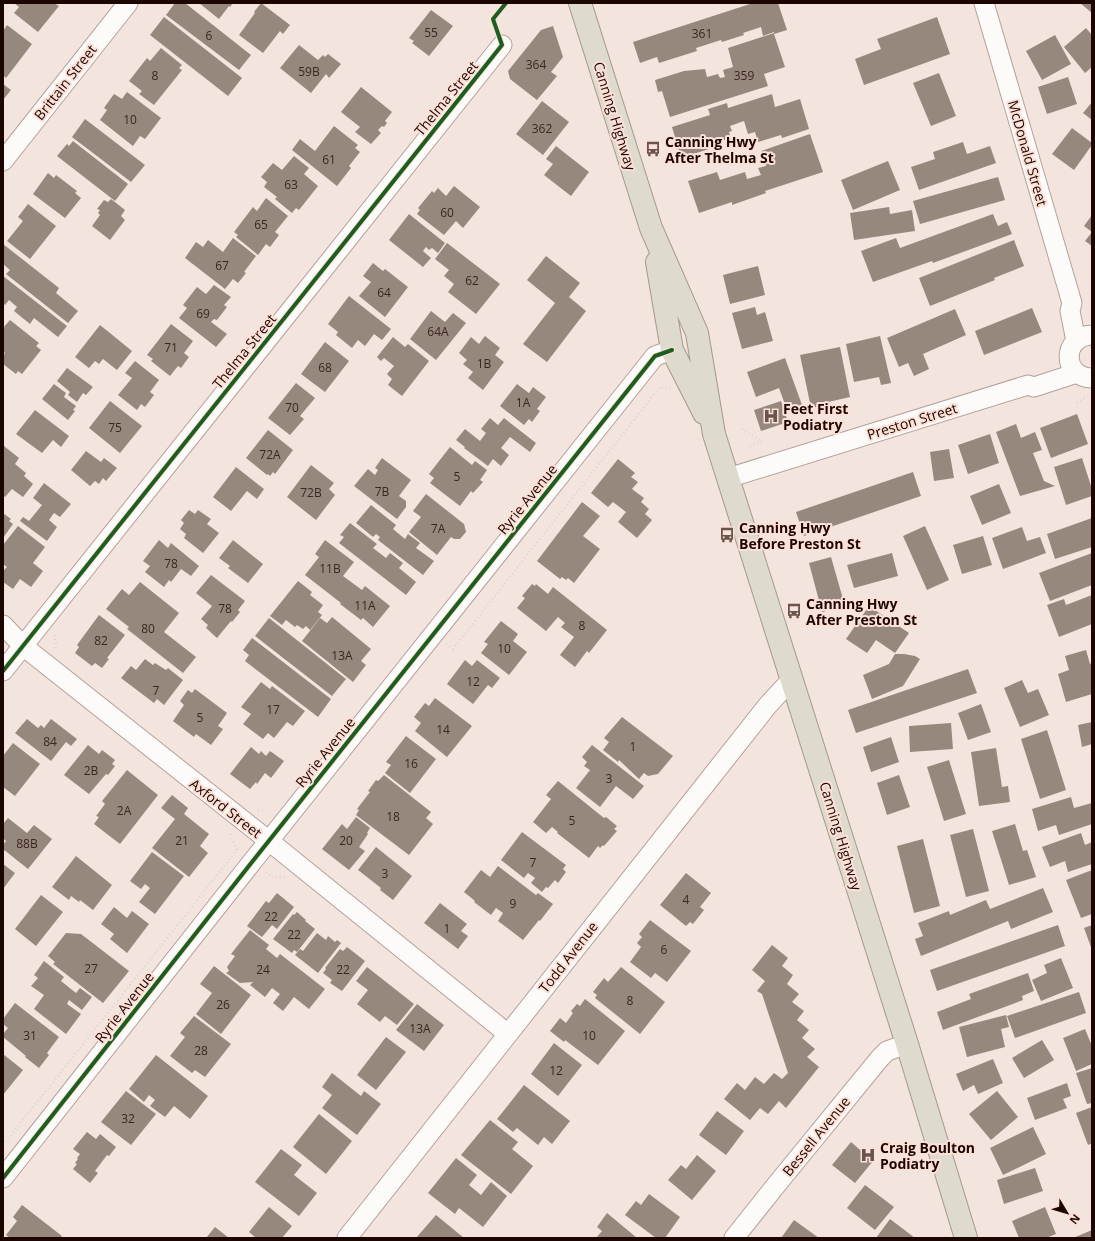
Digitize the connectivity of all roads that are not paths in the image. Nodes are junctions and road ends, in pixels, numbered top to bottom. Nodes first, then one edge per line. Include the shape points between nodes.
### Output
1 (128, 3) edge
2 (580, 3) edge
3 (984, 3) edge
4 (502, 45) dead end
5 (3, 161) edge
6 (651, 228) junction
7 (1086, 337) edge
8 (672, 350) junction
9 (1083, 382) edge
10 (714, 434) junction
11 (728, 478) junction
12 (3, 625) edge
13 (23, 646) junction
14 (3, 671) edge
15 (792, 679) junction
16 (268, 841) junction
17 (508, 1034) junction
18 (907, 1044) junction
19 (3, 1178) edge
20 (347, 1238) edge
21 (734, 1238) edge
22 (966, 1238) edge

1 - 5 street, Brittain Street
2 - 6 highway, Canning Highway
3 - 7 street, McDonald Street via 1072,304 1070,311
4 - 13 street, Thelma Street
6 - 8 highway, Canning Highway
6 - 10 highway, Canning Highway via 697,332
7 - 9 street via 1070,351
8 - 10 highway, Canning Highway
8 - 16 street, Ryrie Avenue via 655,356
9 - 11 street, Preston Street via 1034,387 1028,385
10 - 11 highway, Canning Highway
11 - 15 highway, Canning Highway
12 - 13 street, Axford Street
13 - 14 street, Thelma Street
13 - 16 street, Axford Street
15 - 17 street, Todd Avenue via 768,705
15 - 18 highway, Canning Highway
16 - 17 street, Axford Street
16 - 19 street, Ryrie Avenue
17 - 20 street, Todd Avenue
18 - 21 street, Bessell Avenue via 887,1051 880,1058
18 - 22 highway, Canning Highway

